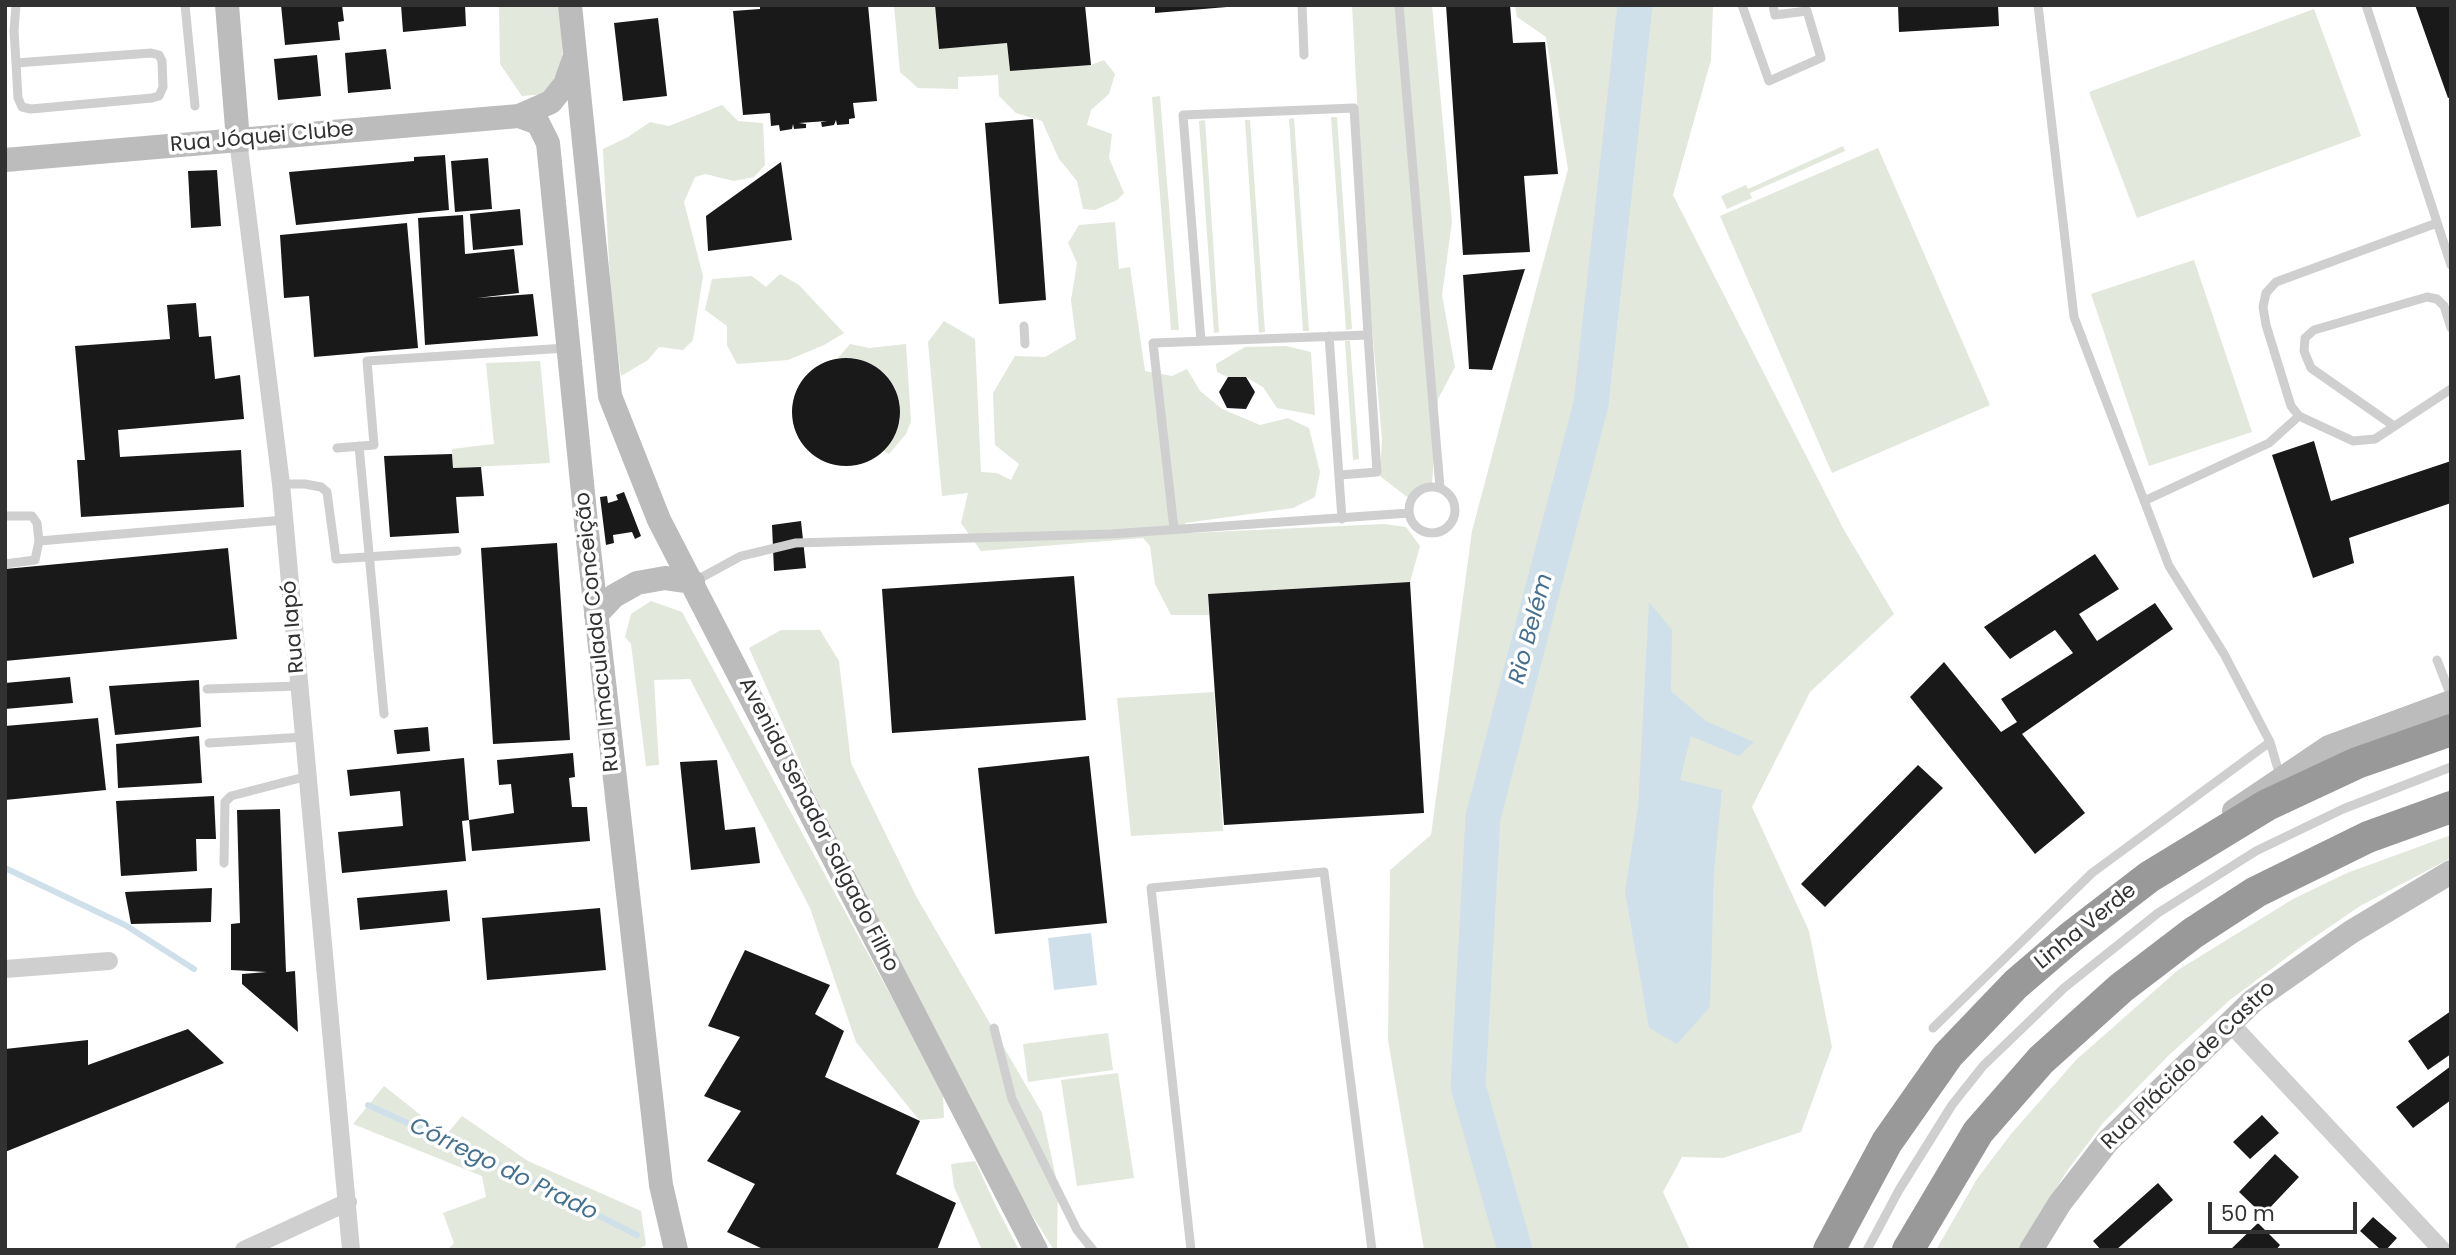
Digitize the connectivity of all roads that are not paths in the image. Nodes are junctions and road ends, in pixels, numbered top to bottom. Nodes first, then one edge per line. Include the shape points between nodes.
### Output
1 (16, 5) edge
2 (186, 5) edge
3 (227, 5) edge
4 (570, 5) edge
5 (1302, 5) edge
6 (1399, 5) edge
7 (1742, 5) edge
8 (1773, 5) edge
9 (2038, 5) edge
10 (2366, 5) edge
11 (575, 55) junction
12 (1304, 55) dead end
13 (16, 63) junction
14 (195, 106) dead end
15 (519, 116) junction
16 (238, 140) junction
17 (5, 160) edge
18 (2437, 223) junction
19 (2451, 265) edge
20 (1024, 326) dead end
21 (2451, 328) edge
22 (1367, 335) junction
23 (1329, 336) junction
24 (1201, 341) junction
25 (1025, 344) dead end
26 (568, 348) junction
27 (2451, 388) edge
28 (2299, 416) junction
29 (2394, 426) junction
30 (359, 446) junction
31 (337, 448) dead end
32 (1340, 475) junction
33 (281, 484) junction
34 (1440, 487) junction
35 (2144, 501) junction
36 (1409, 513) junction
37 (5, 516) edge
38 (1342, 519) junction
39 (284, 520) junction
40 (1174, 529) junction
41 (39, 541) junction
42 (457, 551) dead end
43 (369, 558) junction
44 (5, 564) edge
45 (694, 582) junction
46 (596, 615) junction
47 (2437, 660) dead end
48 (299, 686) junction
49 (207, 689) dead end
50 (2451, 696) edge
51 (2451, 702) edge
52 (384, 714) dead end
53 (2451, 730) edge
54 (304, 737) junction
55 (2270, 742) junction
56 (209, 743) dead end
57 (2451, 767) edge
58 (308, 776) junction
59 (2280, 778) junction
60 (2451, 807) edge
61 (224, 863) dead end
62 (2451, 872) edge
63 (2149, 877) junction
64 (110, 961) dead end
65 (5, 969) edge
66 (2229, 1022) junction
67 (994, 1028) dead end
68 (1933, 1028) dead end
69 (348, 1202) junction
70 (2034, 1248) edge
71 (244, 1250) edge
72 (351, 1250) edge
73 (676, 1250) edge
74 (1036, 1250) edge
75 (1093, 1250) edge
76 (1191, 1250) edge
77 (1372, 1250) edge
78 (1829, 1250) edge
79 (1867, 1250) edge
80 (1908, 1250) edge
81 (2442, 1250) edge

1 - 13 lane
2 - 14 lane
3 - 16 main road, Rua Iapó
4 - 11 main road
5 - 12 lane
6 - 34 lane
7 - 8 lane via 1769,81 1821,58 1807,11 1775,15
9 - 35 lane via 2074,317
10 - 18 lane
11 - 15 main road via 565,84 551,102
11 - 45 main road, Avenida Senador Salgado Filho via 610,396 659,520
13 - 13 lane via 151,53 162,61 163,87 159,96 152,98 30,109 22,107 18,98
15 - 16 main road, Rua Jóquei Clube
15 - 26 main road, Rua Imaculada Conceição via 538,123 548,143
16 - 17 main road, Rua Jóquei Clube
16 - 33 street, Rua Iapó
18 - 19 lane
18 - 28 lane via 2276,282 2266,293 2266,325 2291,406
20 - 25 lane
21 - 29 lane via 2444,306 2427,297 2314,330 2305,338 2304,351 2311,368
22 - 23 lane
22 - 24 lane via 1354,108 1183,115
22 - 32 lane via 1377,472
23 - 24 lane
23 - 32 lane
24 - 40 lane via 1153,343
26 - 30 lane via 367,361 373,445
26 - 46 main road, Rua Imaculada Conceição
27 - 29 lane
28 - 29 lane via 2353,441 2375,439
28 - 35 lane via 2269,443
30 - 31 lane
30 - 43 lane
32 - 38 lane
33 - 39 street, Rua Iapó
33 - 43 lane via 313,485 327,492 337,559
34 - 36 lane via 1417,492
34 - 36 lane via 1451,496 1456,509 1452,523 1442,532 1427,533 1415,526
35 - 55 lane via 2169,566 2224,654
36 - 38 lane
37 - 41 lane via 32,516
38 - 40 lane
39 - 41 lane
39 - 48 street, Rua Iapó
40 - 45 lane via 795,543 741,556
41 - 44 lane via 35,560
42 - 43 lane
43 - 52 lane
45 - 46 main road via 665,578 637,583 614,596
45 - 74 main road, Avenida Senador Salgado Filho
46 - 73 main road, Rua Imaculada Conceição via 661,1185
47 - 50 lane
48 - 49 lane
48 - 54 street, Rua Iapó
51 - 59 main road via 2329,747
53 - 63 highway, Linha Verde via 2357,764 2267,805
54 - 56 lane
54 - 58 street, Rua Iapó
55 - 59 lane
55 - 68 lane via 2084,880
57 - 79 lane via 2343,809 2256,851 2158,913 2064,988 2007,1042 1952,1105
58 - 61 lane via 231,796 225,802
58 - 69 street, Rua Iapó
59 - 63 main road
60 - 80 highway via 2368,837 2256,892 2121,988 2041,1060 1978,1132
62 - 66 main road, Rua Plácido de Castro via 2306,961
63 - 78 highway, Linha Verde via 2016,984 1948,1055 1887,1142
64 - 65 street
66 - 70 main road, Rua Plácido de Castro via 2108,1141 2060,1203
66 - 81 street
67 - 75 lane via 1012,1099 1077,1230
69 - 71 street
69 - 72 street, Rua Iapó
76 - 77 lane via 1151,888 1324,872

